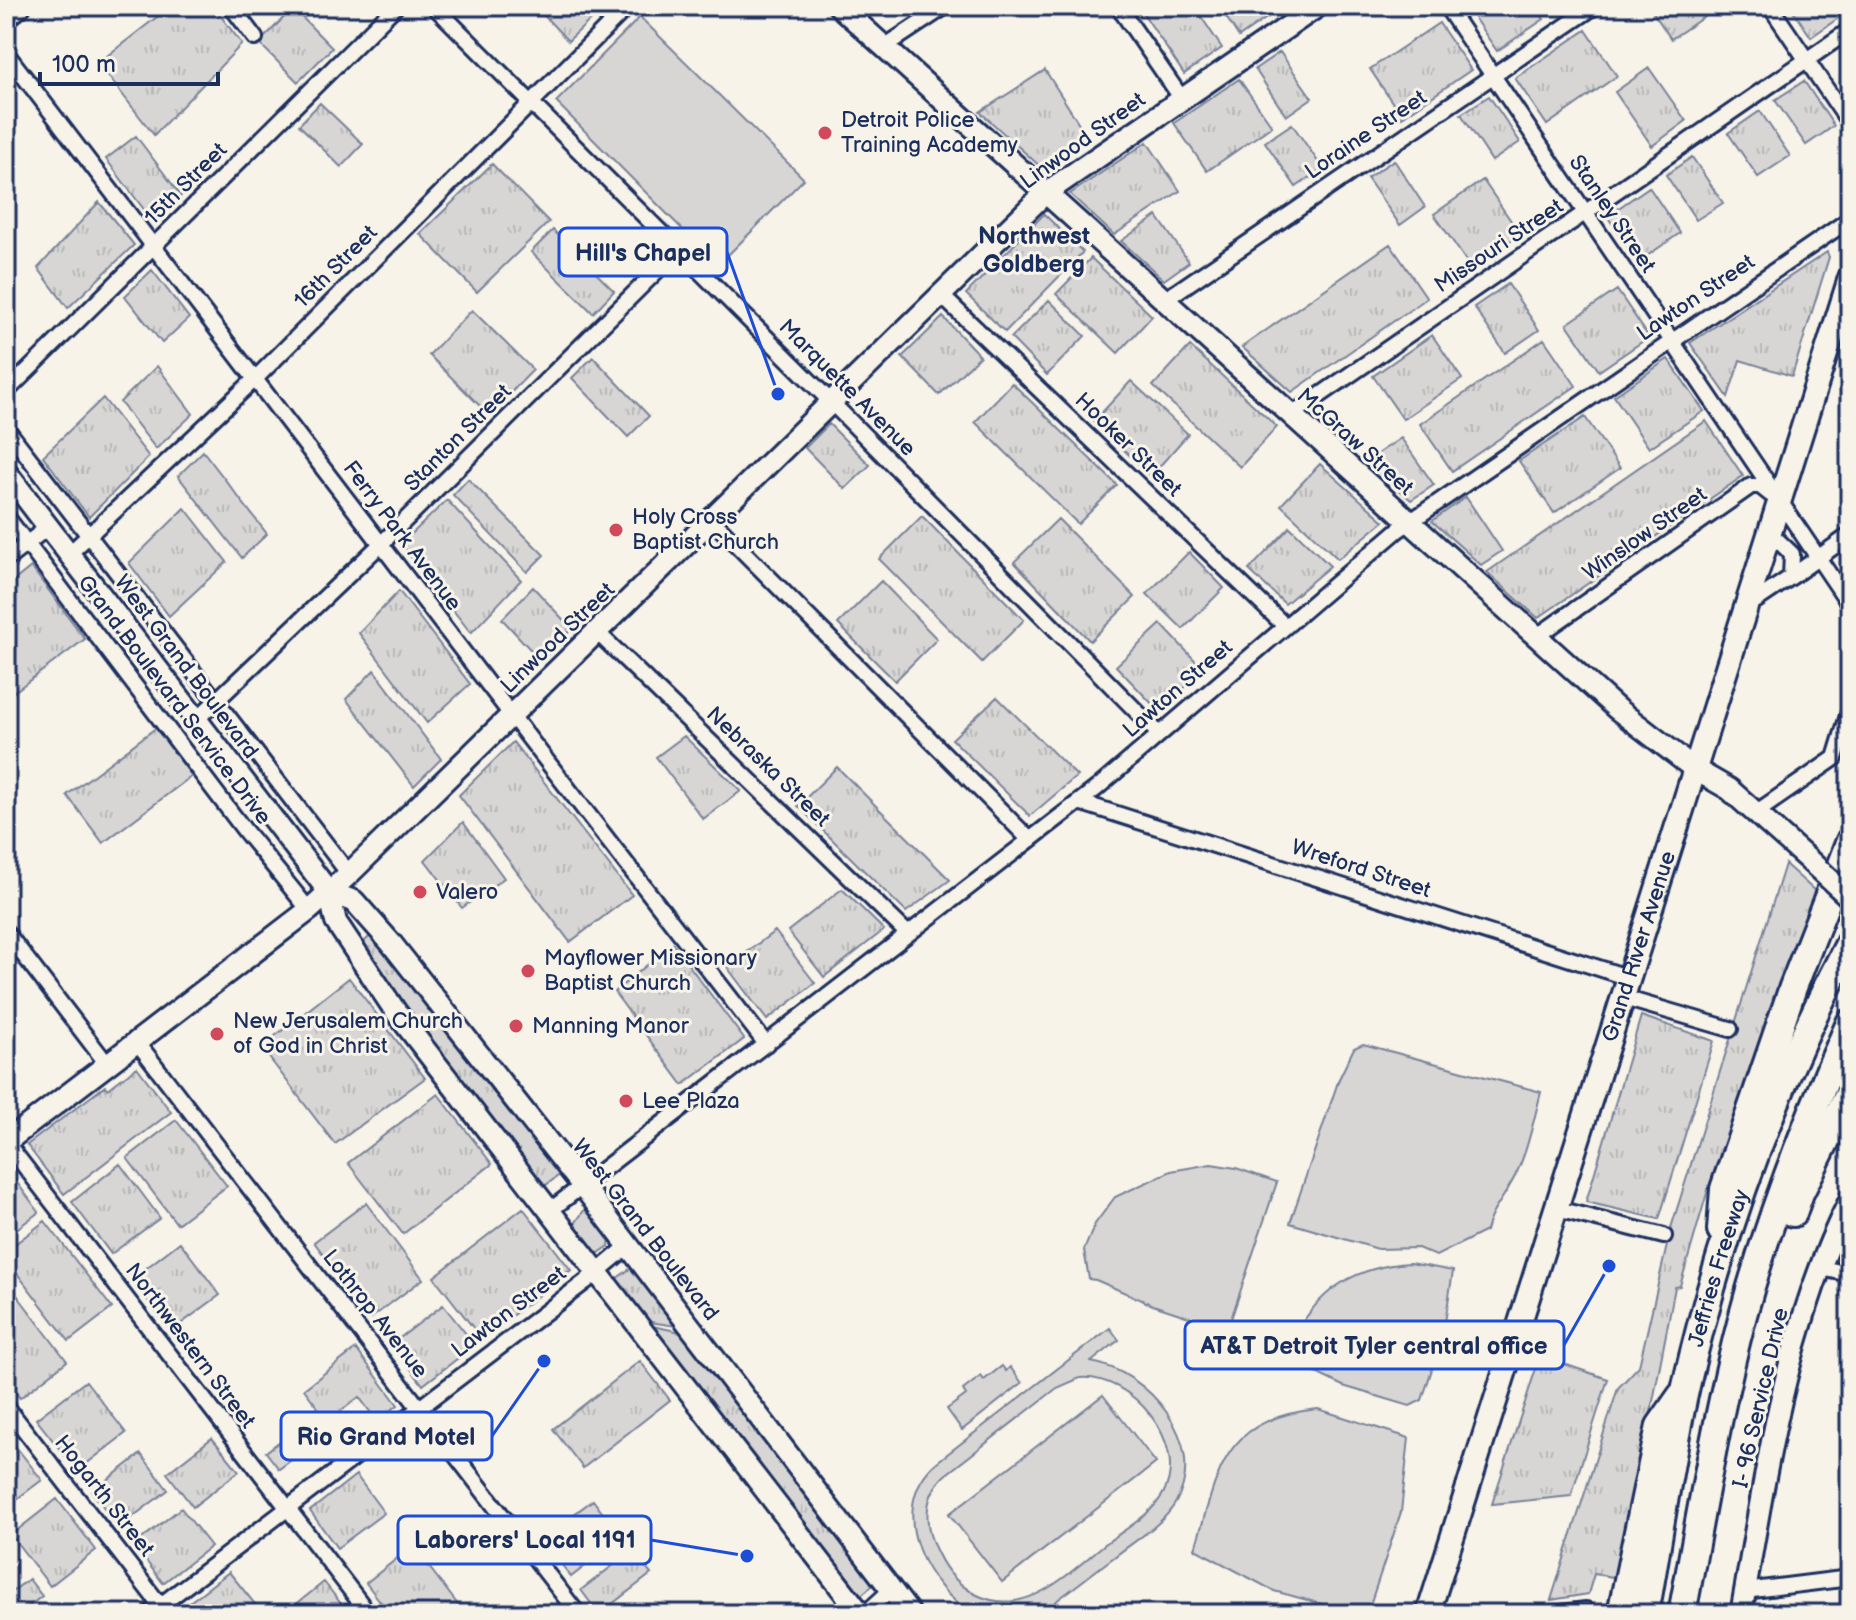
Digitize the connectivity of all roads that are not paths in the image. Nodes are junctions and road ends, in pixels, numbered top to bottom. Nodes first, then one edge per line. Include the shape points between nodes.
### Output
1 (20, 6) edge
2 (231, 6) edge
3 (396, 6) edge
4 (434, 6) edge
5 (628, 6) edge
6 (839, 6) edge
7 (946, 6) edge
8 (1118, 6) edge
9 (1318, 6) edge
10 (1446, 6) edge
11 (1595, 6) edge
12 (1770, 6) edge
13 (6, 17) edge
14 (1850, 30) edge
15 (255, 38) dead end
16 (884, 47) junction
17 (6, 53) edge
18 (1807, 60) junction
19 (1492, 75) junction
20 (1182, 99) junction
21 (532, 103) junction
22 (1850, 124) edge
23 (1044, 194) junction
24 (1585, 213) junction
25 (1850, 219) edge
26 (154, 247) junction
27 (678, 250) junction
28 (1850, 278) edge
29 (941, 295) junction
30 (1163, 301) junction
31 (1671, 342) junction
32 (255, 379) junction
33 (6, 392) edge
34 (831, 403) junction
35 (1290, 416) junction
36 (6, 428) edge
37 (6, 472) edge
38 (1780, 502) junction
39 (6, 516) edge
40 (712, 520) junction
41 (1409, 522) junction
42 (48, 527) junction
43 (1770, 533) junction
44 (1850, 535) edge
45 (89, 537) junction
46 (27, 543) junction
47 (381, 544) junction
48 (69, 554) junction
49 (1818, 559) junction
50 (6, 560) edge
51 (1791, 577) junction
52 (1850, 605) edge
53 (1747, 606) junction
54 (1285, 626) junction
55 (598, 633) junction
56 (1536, 637) junction
57 (216, 701) junction
58 (1850, 709) edge
59 (512, 716) junction
60 (196, 720) junction
61 (1159, 734) junction
62 (1696, 770) junction
63 (1079, 802) junction
64 (1757, 812) junction
65 (1030, 840) junction
66 (1850, 841) edge
67 (349, 874) junction
68 (329, 892) junction
69 (1850, 898) edge
70 (309, 910) junction
71 (6, 932) edge
72 (908, 934) junction
73 (1850, 942) edge
74 (1627, 988) junction
75 (1850, 1023) edge
76 (1730, 1029) dead end
77 (137, 1042) junction
78 (766, 1044) junction
79 (107, 1064) junction
80 (1850, 1092) edge
81 (6, 1142) edge
82 (582, 1185) junction
83 (1850, 1200) edge
84 (1557, 1209) junction
85 (548, 1212) junction
86 (1664, 1236) dead end
87 (627, 1247) junction
88 (1719, 1265) junction
89 (1821, 1268) junction
90 (596, 1271) junction
91 (1850, 1274) edge
92 (1685, 1390) junction
93 (6, 1406) edge
94 (420, 1408) junction
95 (1704, 1499) junction
96 (288, 1510) junction
97 (1850, 1578) edge
98 (891, 1590) junction
99 (1745, 1591) junction
100 (1586, 1610) dead end
101 (159, 1611) edge
102 (1684, 1611) edge
103 (369, 1614) edge
104 (578, 1614) edge
105 (863, 1614) edge
106 (910, 1614) edge
107 (1428, 1614) edge
108 (1552, 1614) edge
109 (1621, 1614) edge
110 (1645, 1614) edge
111 (1741, 1614) edge

1 - 13 street
2 - 15 street
3 - 26 street, 15th Street
4 - 21 street, Marquette Avenue
5 - 21 street, 16th Street
6 - 16 street, McGraw Street
7 - 16 street
8 - 20 street
9 - 20 street, Linwood Street
10 - 19 street, Stanley Street
11 - 19 street, Loraine Street
12 - 18 street
14 - 18 street, Missouri Street
16 - 23 street, McGraw Street
17 - 26 street, Ferry Park Avenue
18 - 22 street
18 - 24 street, Missouri Street
19 - 24 street, Stanley Street
19 - 30 street, Loraine Street
20 - 23 street, Linwood Street
21 - 27 street, Marquette Avenue
21 - 32 street, 16th Street
23 - 29 street, Linwood Street
23 - 30 street, McGraw Street
24 - 31 street, Stanley Street
24 - 35 street, Missouri Street
25 - 31 street, Lawton Street
26 - 32 street, Ferry Park Avenue
26 - 33 street, 15th Street
27 - 34 street, Marquette Avenue
27 - 47 street, Stanton Street
28 - 38 main road, Grand River Avenue
29 - 34 street, Linwood Street
29 - 54 street, Hooker Street
30 - 35 street, McGraw Street
31 - 38 street, Stanley Street
31 - 41 street, Lawton Street
32 - 45 street, 16th Street
32 - 47 street, Ferry Park Avenue
34 - 40 street, Linwood Street
34 - 61 street, Marquette Avenue
35 - 41 street, McGraw Street
36 - 45 street, Grand Boulevard Service Drive
37 - 42 street, West Grand Boulevard
38 - 43 main road, Grand River Avenue
38 - 49 street, Stanley Street
38 - 56 street, Winslow Street via 1760,486 1751,486
39 - 46 street, Grand Boulevard Service Drive
40 - 55 street, Linwood Street
40 - 65 street
41 - 54 street, Lawton Street
41 - 56 street, McGraw Street
42 - 46 street
42 - 48 street, West Grand Boulevard
43 - 51 street via 1792,554
43 - 53 main road, Grand River Avenue
44 - 49 street
45 - 48 street, 16th Street
45 - 57 street, Grand Boulevard Service Drive
46 - 50 street
46 - 70 street, Grand Boulevard Service Drive
47 - 57 street, Stanton Street
47 - 59 street, Ferry Park Avenue
48 - 60 street, West Grand Boulevard
49 - 51 street
49 - 52 street, Stanley Street
51 - 53 street
53 - 62 main road, Grand River Avenue
54 - 61 street, Lawton Street
55 - 59 street, Linwood Street
55 - 72 street, Nebraska Street
56 - 62 street, McGraw Street
57 - 60 street, Stanton Street
57 - 67 street, Grand Boulevard Service Drive
58 - 64 street via 1835,758
59 - 67 street, Linwood Street
59 - 78 street, Ferry Park Avenue
60 - 68 street, West Grand Boulevard
61 - 63 street, Lawton Street
62 - 64 street, McGraw Street
62 - 74 main road, Grand River Avenue
63 - 65 street, Lawton Street
63 - 74 street, Wreford Street
64 - 69 street, McGraw Street, bridge
65 - 72 street, Lawton Street
66 - 88 highway via 1724,1189
67 - 68 street, Linwood Street
68 - 70 street, Linwood Street
68 - 82 street, West Grand Boulevard via 354,901 391,943
68 - 85 street, West Grand Boulevard via 336,922 396,1012
70 - 77 street, Linwood Street
71 - 79 street
72 - 78 street, Lawton Street
73 - 88 highway, Jeffries Freeway via 1757,1149
74 - 76 street, Wreford Street
74 - 84 main road, Grand River Avenue
75 - 95 highway, Jeffries Freeway via 1796,1155 1752,1286
77 - 79 street, Linwood Street
77 - 94 street, Lothrop Avenue
78 - 82 street, Lawton Street
79 - 81 street, Linwood Street
80 - 95 highway via 1800,1193 1748,1355 1729,1439
81 - 96 street, Northwestern Street
82 - 85 street, Lawton Street
82 - 87 street, West Grand Boulevard
83 - 89 street, I- 96 Service Drive
84 - 86 street
84 - 107 main road, Grand River Avenue
85 - 90 street, West Grand Boulevard
87 - 90 street, Lawton Street
87 - 98 street, West Grand Boulevard
88 - 92 highway, Jeffries Freeway
89 - 91 street
89 - 99 street, I- 96 Service Drive via 1785,1381
90 - 94 street, Lawton Street
90 - 105 street, West Grand Boulevard
92 - 109 highway via 1660,1426
92 - 110 highway, Jeffries Freeway
93 - 101 street, Hogarth Street
94 - 96 street, Lawton Street
94 - 104 street, Lothrop Avenue
95 - 102 highway, Jeffries Freeway
96 - 101 street, Lawton Street
96 - 103 street, Northwestern Street
97 - 99 street
98 - 105 street
98 - 106 street, West Grand Boulevard
99 - 111 street, I- 96 Service Drive
100 - 108 street

